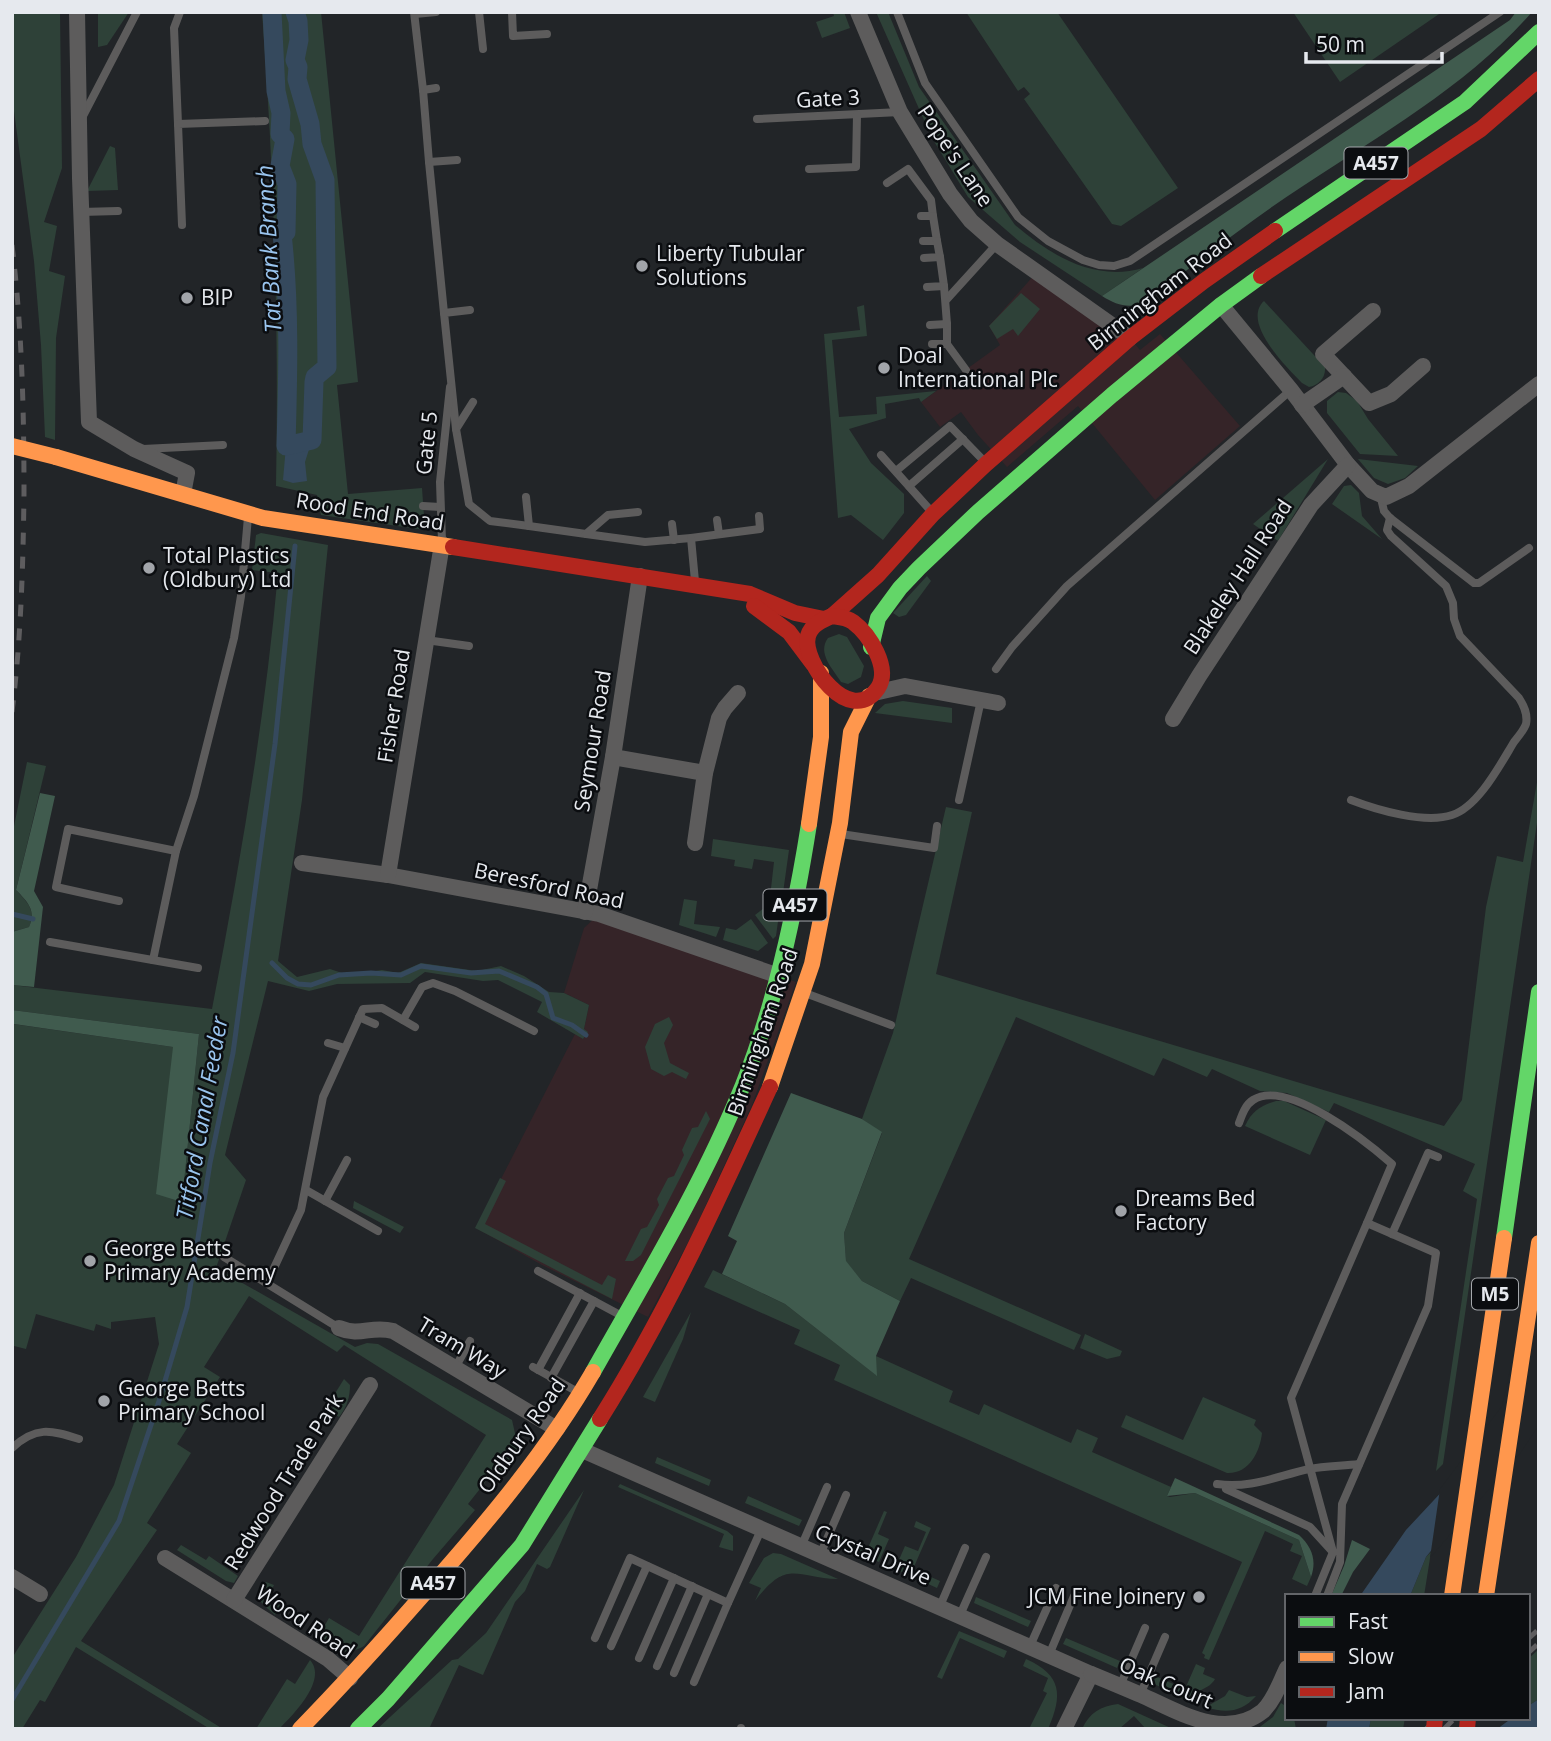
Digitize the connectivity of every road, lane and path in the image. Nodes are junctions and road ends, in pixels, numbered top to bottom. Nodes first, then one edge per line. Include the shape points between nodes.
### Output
1 (77, 12) edge
2 (137, 12) edge
3 (180, 12) edge
4 (437, 12) edge
5 (479, 12) edge
6 (512, 12) edge
7 (858, 12) edge
8 (897, 12) edge
9 (1500, 12) edge
10 (414, 13) edge
11 (1539, 32) edge
12 (547, 34) dead end
13 (483, 49) dead end
14 (1539, 79) edge
15 (436, 88) dead end
16 (422, 90) junction
17 (900, 112) junction
18 (857, 115) junction
19 (757, 120) dead end
20 (265, 121) dead end
21 (178, 124) junction
22 (79, 125) junction
23 (457, 160) dead end
24 (429, 162) junction
25 (809, 169) dead end
26 (887, 183) dead end
27 (118, 211) dead end
28 (81, 212) junction
29 (921, 216) dead end
30 (933, 216) junction
31 (182, 225) dead end
32 (923, 241) dead end
33 (937, 241) junction
34 (996, 244) junction
35 (940, 257) junction
36 (924, 258) dead end
37 (1204, 281) junction
38 (944, 286) junction
39 (927, 287) dead end
40 (947, 299) junction
41 (1221, 305) junction
42 (470, 310) dead end
43 (1373, 311) dead end
44 (443, 313) junction
45 (947, 324) junction
46 (930, 325) dead end
47 (1130, 338) junction
48 (932, 344) dead end
49 (947, 344) junction
50 (1150, 363) junction
51 (1423, 366) dead end
52 (966, 370) dead end
53 (1344, 376) junction
54 (1539, 384) edge
55 (450, 387) junction
56 (1292, 390) junction
57 (473, 402) dead end
58 (1302, 405) junction
59 (457, 429) junction
60 (963, 439) junction
61 (223, 445) dead end
62 (12, 446) edge
63 (134, 449) junction
64 (881, 455) dead end
65 (986, 464) junction
66 (1348, 465) junction
67 (896, 471) junction
68 (909, 486) junction
69 (183, 494) junction
70 (1380, 494) junction
71 (526, 497) dead end
72 (423, 506) dead end
73 (440, 507) junction
74 (638, 512) dead end
75 (933, 514) junction
76 (256, 516) junction
77 (759, 516) dead end
78 (1390, 518) junction
79 (717, 520) dead end
80 (672, 524) dead end
81 (529, 526) junction
82 (586, 534) junction
83 (719, 534) junction
84 (691, 538) junction
85 (674, 540) junction
86 (442, 544) junction
87 (1529, 548) dead end
88 (640, 576) junction
89 (695, 584) junction
90 (728, 591) junction
91 (828, 617) junction
92 (426, 639) junction
93 (469, 646) dead end
94 (871, 647) junction
95 (882, 666) junction
96 (817, 669) junction
97 (996, 669) dead end
98 (905, 686) junction
99 (738, 693) dead end
100 (872, 694) junction
101 (981, 699) junction
102 (998, 703) dead end
103 (1173, 719) dead end
104 (613, 757) junction
105 (705, 773) junction
106 (959, 800) dead end
107 (1351, 800) dead end
108 (937, 826) dead end
109 (838, 834) junction
110 (695, 843) dead end
111 (176, 852) junction
112 (302, 863) dead end
113 (388, 875) junction
114 (119, 901) dead end
115 (585, 912) junction
116 (50, 942) dead end
117 (153, 960) junction
118 (198, 968) dead end
119 (779, 976) junction
120 (803, 992) junction
121 (1539, 992) edge
122 (359, 1017) junction
123 (403, 1020) junction
124 (375, 1024) dead end
125 (891, 1025) dead end
126 (415, 1027) dead end
127 (534, 1031) dead end
128 (328, 1044) dead end
129 (345, 1048) junction
130 (1239, 1123) dead end
131 (724, 1129) joint
132 (1438, 1157) dead end
133 (347, 1160) dead end
134 (1420, 1172) junction
135 (1430, 1176) dead end
136 (1412, 1190) junction
137 (306, 1191) junction
138 (1422, 1194) dead end
139 (325, 1201) junction
140 (1367, 1223) junction
141 (378, 1231) dead end
142 (1392, 1234) junction
143 (1539, 1244) edge
144 (224, 1257) dead end
145 (538, 1271) dead end
146 (267, 1283) junction
147 (580, 1293) junction
148 (594, 1301) junction
149 (624, 1317) junction
150 (339, 1328) joint
151 (470, 1341) dead end
152 (454, 1368) junction
153 (551, 1378) junction
154 (370, 1385) dead end
155 (579, 1393) junction
156 (557, 1429) junction
157 (79, 1440) dead end
158 (12, 1448) edge
159 (582, 1450) junction
160 (1359, 1464) junction
161 (1310, 1469) junction
162 (827, 1487) dead end
163 (846, 1496) dead end
164 (761, 1530) junction
165 (475, 1536) junction
166 (801, 1547) junction
167 (965, 1548) dead end
168 (1333, 1552) junction
169 (820, 1555) junction
170 (986, 1557) dead end
171 (165, 1558) dead end
172 (648, 1566) junction
173 (12, 1577) edge
174 (674, 1578) junction
175 (691, 1586) junction
176 (1056, 1588) dead end
177 (40, 1594) dead end
178 (708, 1594) junction
179 (1316, 1594) edge
180 (1327, 1594) edge
181 (1452, 1594) edge
182 (1486, 1594) edge
183 (1074, 1596) dead end
184 (234, 1600) junction
185 (728, 1603) junction
186 (940, 1606) junction
187 (960, 1615) junction
188 (1145, 1628) dead end
189 (1166, 1637) dead end
190 (595, 1638) dead end
191 (611, 1646) dead end
192 (1030, 1646) junction
193 (1049, 1655) junction
194 (639, 1658) dead end
195 (657, 1666) dead end
196 (1285, 1672) edge
197 (674, 1673) dead end
198 (1091, 1674) junction
199 (349, 1678) junction
200 (694, 1682) dead end
201 (1120, 1686) junction
202 (1140, 1695) junction
203 (1226, 1728) edge
204 (300, 1729) edge
205 (358, 1729) edge
206 (1064, 1729) edge

1 - 22 street
2 - 22 lane
3 - 21 lane via 174,28
4 - 10 lane
5 - 13 lane
6 - 12 lane via 514,41
7 - 17 street, Pope's Lane
8 - 9 lane via 925,83 1018,217 1083,260 1114,266 1130,261
10 - 16 lane
11 - 37 main road, Birmingham Road / A457 via 1465,102
14 - 41 main road, A457 via 1481,129 1326,229
15 - 16 lane
16 - 24 lane
17 - 18 lane, Gate 3
17 - 34 street, Pope's Lane via 950,194
18 - 19 lane, Gate 3
18 - 25 lane via 856,167
20 - 21 lane
21 - 31 lane
22 - 28 street
23 - 24 lane
24 - 44 lane
26 - 30 lane via 908,169 931,200
27 - 28 lane
28 - 63 street via 89,422
29 - 30 lane
30 - 33 lane
32 - 33 lane
33 - 35 lane
34 - 40 lane
34 - 47 street, Pope's Lane
35 - 36 lane
35 - 38 lane
37 - 41 main road
37 - 47 main road, Birmingham Road / A457
38 - 39 lane
38 - 40 lane
40 - 45 lane
41 - 50 main road, A457
41 - 56 street
42 - 44 lane
43 - 53 street via 1323,354
44 - 55 lane
45 - 46 lane
45 - 49 lane
47 - 50 main road
47 - 65 main road, Birmingham Road / A457
48 - 49 lane
49 - 52 lane
50 - 94 main road, A457 via 919,568 878,618
51 - 53 street via 1391,394 1370,403
53 - 58 street
54 - 70 street via 1409,486 1386,497
55 - 59 lane
55 - 73 lane, Gate 5
56 - 58 street
56 - 97 lane via 1067,586
57 - 59 lane
58 - 66 street
59 - 81 lane via 469,504 490,521
60 - 65 lane
60 - 67 lane via 950,426
60 - 68 lane
61 - 63 lane
62 - 69 main road, Rood End Road, bridge
63 - 69 street via 187,473
64 - 67 lane
65 - 75 main road, Birmingham Road / A457
66 - 70 street
66 - 103 street, Blakeley Hall Road via 1311,505
67 - 68 lane
68 - 75 lane
69 - 76 main road, Rood End Road
70 - 78 lane
71 - 81 lane
72 - 73 lane
73 - 86 lane, Gate 5
74 - 82 lane via 608,516
75 - 91 main road, Birmingham Road / A457 via 878,575
76 - 86 main road, Rood End Road
76 - 111 lane via 234,638
77 - 83 lane via 760,528
78 - 87 lane via 1474,583
78 - 107 lane via 1387,530 1391,536 1446,586 1460,636 1519,698 1526,724 1482,790 1462,811 1429,819
79 - 83 lane
80 - 85 lane
81 - 82 lane
82 - 85 lane via 645,542
83 - 84 lane
84 - 85 lane
84 - 89 lane
86 - 88 main road, Rood End Road
86 - 92 street, Fisher Road
88 - 89 main road, Rood End Road
88 - 104 street, Seymour Road
89 - 90 main road, Rood End Road
90 - 91 main road, Rood End Road via 750,594 795,613
90 - 96 main road, Rood End Road via 789,632
91 - 94 main road via 855,623
91 - 96 main road, Birmingham Road / A457 via 813,626 807,642 807,653
92 - 93 lane
92 - 113 street, Fisher Road
94 - 95 main road
95 - 98 street
95 - 100 main road, Birmingham Road / A457 via 883,679
96 - 100 main road via 840,697 852,701
96 - 119 main road, Birmingham Road / A457 via 824,713 800,879
98 - 100 street
98 - 101 street
99 - 105 street via 719,718
100 - 109 main road, Birmingham Road / A457 via 851,732
101 - 102 street
101 - 106 lane
104 - 105 street
104 - 115 street, Seymour Road
105 - 110 street
108 - 109 lane via 934,848
109 - 120 main road, Birmingham Road / A457
111 - 114 lane via 68,829 56,887
111 - 117 lane
112 - 113 street, Beresford Road
113 - 115 street, Beresford Road
115 - 119 street, Beresford Road
116 - 117 lane
117 - 118 lane
119 - 131 main road, Birmingham Road / A457
120 - 125 lane
120 - 159 main road, Birmingham Road / A457 via 776,1073 700,1241 653,1332
121 - 181 main road, M5
122 - 123 lane via 363,1009 382,1009
122 - 124 lane
122 - 129 lane
123 - 126 lane
123 - 127 lane via 422,987 433,983
128 - 129 lane
129 - 137 lane via 323,1097
130 - 140 lane via 1251,1101 1263,1096 1284,1097 1364,1139 1392,1164
131 - 149 main road, Oldbury Road / A457
132 - 134 lane via 1429,1153
133 - 139 lane
134 - 135 lane
134 - 136 lane
136 - 138 lane
136 - 142 lane
137 - 139 lane
137 - 146 lane
139 - 141 lane
140 - 142 lane
140 - 161 lane via 1291,1398
142 - 160 lane via 1436,1253 1428,1307
143 - 182 main road, M5
144 - 146 lane
145 - 147 lane
146 - 150 lane
147 - 148 lane
147 - 153 lane via 535,1368
148 - 149 lane
148 - 153 lane
149 - 155 main road, Oldbury Road / A457
150 - 152 street, Tram Way via 353,1334 383,1328 393,1331
151 - 152 lane
152 - 156 street, Tram Way
153 - 155 lane
154 - 184 street, Redwood Trade Park
155 - 156 main road, Oldbury Road / A457
156 - 165 main road, Oldbury Road / A457
157 - 158 lane via 40,1432
159 - 164 street, Crystal Drive
159 - 165 main road via 571,1446 512,1509
159 - 205 main road, A457 via 522,1545
160 - 161 lane
160 - 180 lane via 1342,1504 1340,1562
161 - 168 lane
161 - 168 lane via 1252,1485 1217,1484 1311,1527
162 - 166 lane
163 - 169 lane
164 - 166 street, Crystal Drive
164 - 185 lane
165 - 199 main road, Oldbury Road / A457
166 - 169 street, Crystal Drive
167 - 186 lane
168 - 179 lane
169 - 186 street, Crystal Drive
170 - 187 lane
171 - 184 street, Wood Road
172 - 174 lane
172 - 190 lane via 630,1558
172 - 191 lane
173 - 177 street
174 - 175 lane
174 - 194 lane
175 - 178 lane
175 - 195 lane
176 - 192 lane
178 - 185 lane
178 - 197 lane
183 - 193 lane
184 - 199 street, Wood Road
185 - 200 lane
186 - 187 street, Crystal Drive
187 - 192 street, Crystal Drive
188 - 201 lane
189 - 202 lane
192 - 193 street, Crystal Drive
193 - 198 street, Crystal Drive
196 - 203 street, Oak Court via 1262,1711
198 - 201 street, Oak Court
198 - 206 street
199 - 204 main road, Oldbury Road / A457
201 - 202 street, Oak Court
202 - 203 street, Oak Court via 1206,1725

